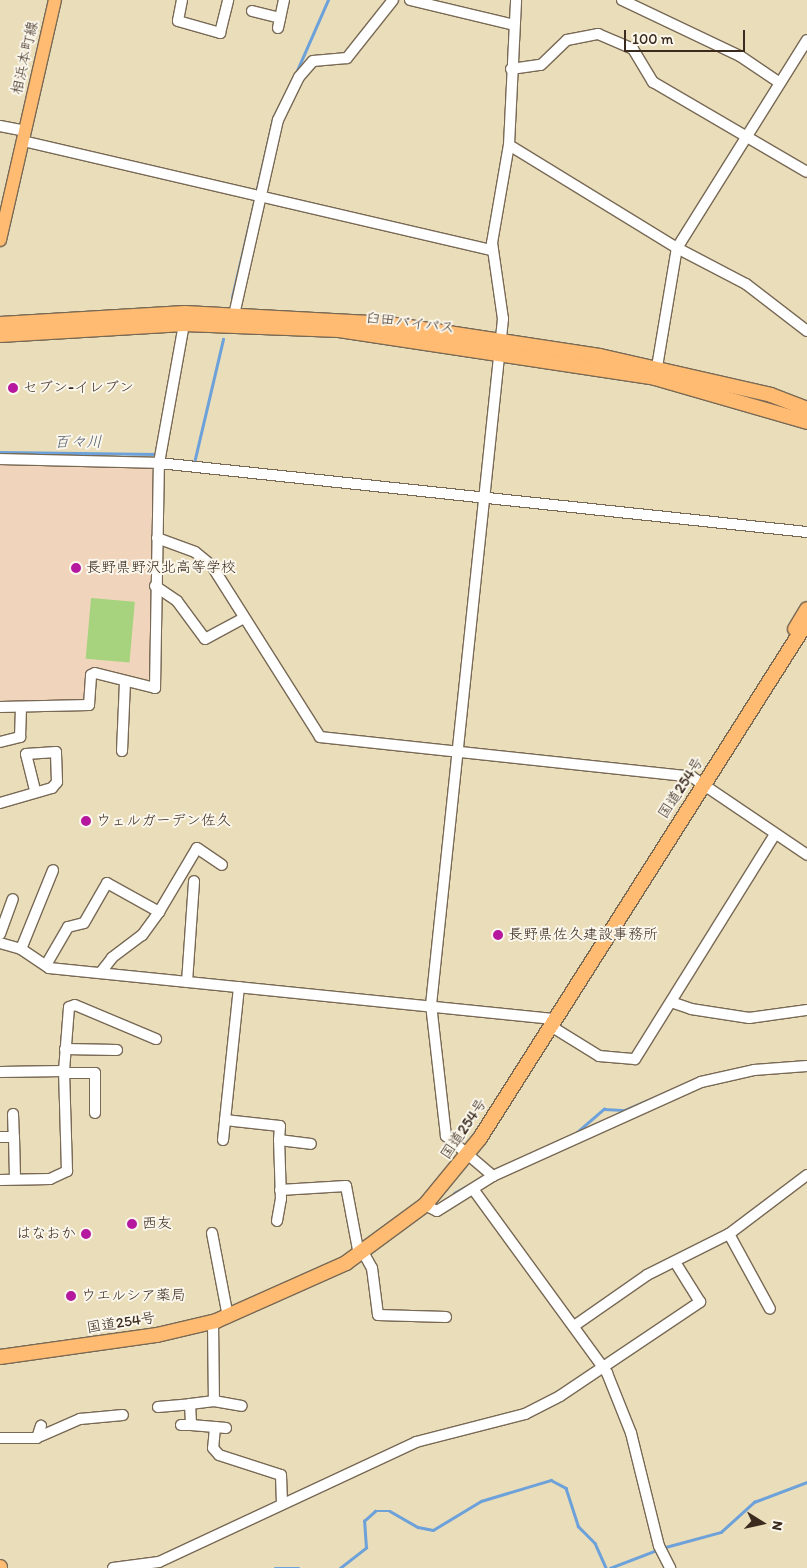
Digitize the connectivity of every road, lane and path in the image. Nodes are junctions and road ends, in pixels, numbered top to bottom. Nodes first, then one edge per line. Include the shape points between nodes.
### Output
1 (55, 0) edge
2 (182, 0) edge
3 (228, 0) edge
4 (284, 0) edge
5 (393, 0) edge
6 (410, 0) edge
7 (516, 0) edge
8 (622, 0) edge
9 (252, 11) dead end
10 (514, 25) junction
11 (807, 40) edge
12 (511, 69) junction
13 (780, 83) junction
14 (0, 126) edge
15 (747, 134) junction
16 (24, 136) junction
17 (509, 146) junction
18 (807, 172) edge
19 (261, 195) junction
20 (0, 240) edge
21 (676, 248) junction
22 (492, 250) junction
23 (234, 315) junction
24 (0, 324) edge
25 (184, 324) junction
26 (807, 331) edge
27 (0, 335) edge
28 (500, 345) junction
29 (657, 368) junction
30 (807, 408) edge
31 (807, 422) edge
32 (0, 459) edge
33 (159, 463) junction
34 (484, 497) junction
35 (807, 532) edge
36 (157, 538) junction
37 (155, 586) junction
38 (807, 609) edge
39 (244, 618) junction
40 (807, 622) edge
41 (769, 678) junction
42 (125, 682) junction
43 (0, 707) edge
44 (21, 707) junction
45 (0, 742) edge
46 (122, 751) dead end
47 (458, 752) junction
48 (702, 784) junction
49 (35, 789) dead end
50 (0, 803) edge
51 (775, 834) junction
52 (807, 855) edge
53 (222, 865) dead end
54 (53, 870) dead end
55 (194, 881) dead end
56 (12, 900) dead end
57 (159, 912) junction
58 (0, 934) edge
59 (0, 944) edge
60 (21, 948) junction
61 (46, 965) junction
62 (102, 971) junction
63 (187, 982) junction
64 (239, 987) junction
65 (671, 1002) junction
66 (431, 1005) junction
67 (807, 1010) edge
68 (551, 1022) junction
69 (156, 1039) dead end
70 (66, 1049) junction
71 (117, 1050) dead end
72 (807, 1066) edge
73 (0, 1072) edge
74 (64, 1072) junction
75 (95, 1113) dead end
76 (13, 1114) dead end
77 (225, 1120) junction
78 (0, 1137) edge
79 (14, 1137) junction
80 (223, 1140) dead end
81 (279, 1140) junction
82 (311, 1144) dead end
83 (467, 1158) junction
84 (807, 1175) edge
85 (493, 1176) junction
86 (15, 1178) junction
87 (0, 1180) edge
88 (473, 1189) junction
89 (280, 1190) junction
90 (425, 1206) junction
91 (277, 1221) dead end
92 (212, 1233) dead end
93 (730, 1234) junction
94 (361, 1253) junction
95 (675, 1262) junction
96 (770, 1309) dead end
97 (228, 1317) junction
98 (446, 1317) dead end
99 (212, 1322) junction
100 (574, 1326) junction
101 (0, 1357) edge
102 (603, 1366) junction
103 (214, 1401) junction
104 (190, 1404) junction
105 (242, 1406) dead end
106 (158, 1407) dead end
107 (123, 1415) dead end
108 (0, 1438) edge
109 (282, 1504) junction
110 (113, 1568) edge
111 (670, 1568) edge

1 - 16 main road, 相浜本町線
2 - 3 street via 178,22 220,32
4 - 9 street via 279,23
5 - 19 street via 347,58 327,56 304,68 278,120
6 - 10 street
7 - 10 street
8 - 13 street via 740,56
10 - 12 street
11 - 13 street
12 - 15 street via 541,65 567,40 598,34 633,49 653,82
12 - 17 street
13 - 15 street
14 - 16 street
15 - 18 street
15 - 21 street
16 - 19 street
16 - 20 main road, 相浜本町線
17 - 21 street
17 - 22 street
19 - 22 street
19 - 23 street
21 - 26 street via 746,284
21 - 29 street
22 - 28 street via 504,310
23 - 24 highway, 臼田バイパス via 117,315
23 - 28 highway, 臼田バイパス via 389,324
25 - 27 highway, 臼田バイパス
25 - 28 highway, 臼田バイパス via 339,330
25 - 33 street
28 - 29 highway, 臼田バイパス
28 - 31 highway, 臼田バイパス via 655,378
28 - 34 street
29 - 30 highway, 臼田バイパス
32 - 33 street
33 - 34 street
33 - 36 street
34 - 35 street
34 - 47 street
36 - 37 street
36 - 39 street via 195,552 212,566
37 - 39 street via 177,601 205,639
37 - 42 street via 155,688
38 - 41 highway, 国道254号
39 - 47 street via 310,716 315,734
40 - 41 highway, 国道254号
41 - 48 highway, 国道254号
42 - 44 street via 117,675 95,673 91,675 89,705
42 - 46 street
43 - 44 street
44 - 45 street via 20,737
47 - 48 street via 692,777
47 - 66 street
48 - 51 street
48 - 68 highway, 国道254号
49 - 50 street
51 - 52 street
51 - 65 street
53 - 57 street via 197,848
54 - 60 street
55 - 63 street
56 - 58 street
57 - 61 street via 107,883 84,923 68,927
57 - 62 street via 142,935 112,958
59 - 60 street
60 - 61 street
61 - 62 street
62 - 63 street
63 - 64 street
64 - 66 street
64 - 77 street
65 - 67 street via 691,1009 749,1018
65 - 68 street via 635,1059 599,1056
66 - 68 street
66 - 83 street via 446,1136
68 - 83 highway, 国道254号
69 - 70 street via 74,1005 69,1007
70 - 71 street
70 - 74 street
72 - 85 street via 754,1070 701,1082
73 - 74 street
74 - 75 street via 95,1073
74 - 86 street via 67,1171 50,1178
76 - 79 street
77 - 80 street
77 - 81 street via 280,1126
78 - 79 street
79 - 86 street
81 - 82 street
81 - 89 street
83 - 85 street
83 - 90 highway, 国道254号
84 - 93 street
85 - 88 street
86 - 87 street
88 - 90 street via 437,1211
88 - 100 street
89 - 91 street
89 - 94 street via 346,1186
90 - 94 highway, 国道254号
92 - 97 street
93 - 95 street
93 - 96 street
94 - 97 highway, 国道254号
94 - 98 street via 372,1268 378,1315
95 - 100 street via 647,1275
95 - 102 street via 700,1302
97 - 99 highway, 国道254号
99 - 101 highway, 国道254号 via 157,1335
99 - 103 street
100 - 102 street
102 - 109 street via 560,1396 525,1414 416,1442
102 - 111 street via 631,1433 661,1550
103 - 104 street
103 - 105 street
104 - 106 street
104 - 109 street via 186,1425 221,1427 213,1448 219,1455 281,1476
107 - 108 street via 80,1419 41,1431
109 - 110 street via 159,1562

